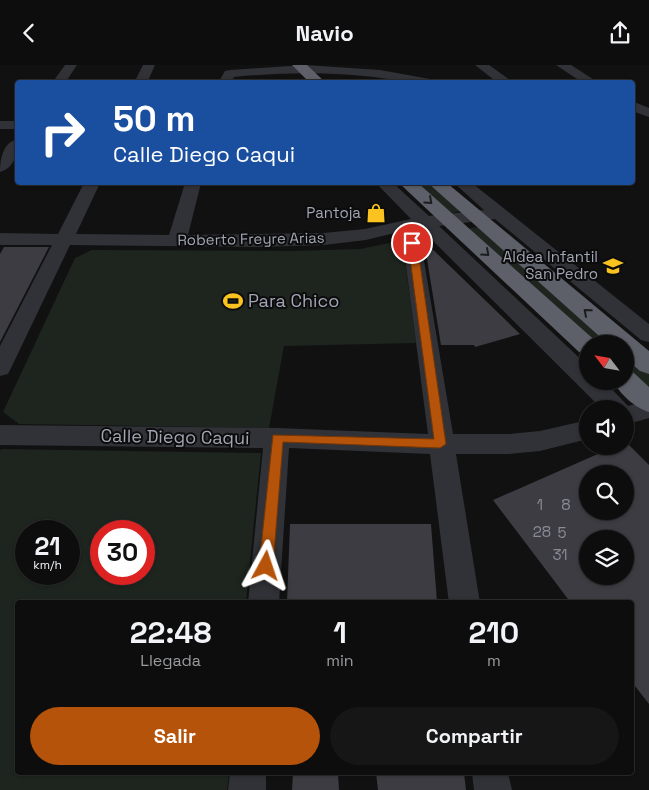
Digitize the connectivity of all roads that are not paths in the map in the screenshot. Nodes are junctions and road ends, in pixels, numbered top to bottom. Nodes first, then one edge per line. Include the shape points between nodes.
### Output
1 (71, 65) edge
2 (149, 65) edge
3 (299, 65) edge
4 (481, 65) edge
5 (562, 65) edge
6 (276, 67) edge
7 (60, 80) edge
8 (142, 80) edge
9 (226, 80) edge
10 (281, 80) edge
11 (294, 80) edge
12 (316, 80) edge
13 (414, 80) edge
14 (504, 80) edge
15 (588, 80) edge
16 (635, 106) edge
17 (649, 113) edge
18 (0, 125) edge
19 (15, 125) edge
20 (15, 147) edge
21 (0, 167) edge
22 (91, 185) edge
23 (192, 185) edge
24 (387, 185) edge
25 (410, 185) edge
26 (439, 185) edge
27 (465, 185) edge
28 (500, 213) junction
29 (477, 217) junction
30 (438, 222) junction
31 (0, 239) edge
32 (65, 239) junction
33 (177, 240) junction
34 (615, 335) edge
35 (649, 335) edge
36 (579, 339) edge
37 (634, 352) edge
38 (649, 365) edge
39 (0, 368) edge
40 (579, 371) edge
41 (634, 388) edge
42 (597, 390) edge
43 (608, 400) edge
44 (649, 401) edge
45 (649, 409) edge
46 (634, 413) edge
47 (579, 431) edge
48 (0, 435) edge
49 (277, 438) junction
50 (440, 444) junction
51 (263, 600) edge
52 (465, 600) edge
53 (248, 775) edge
54 (490, 775) edge
55 (247, 790) edge
56 (493, 790) edge

1 - 7 street
2 - 8 street
3 - 6 street
3 - 12 highway
3 - 13 street
4 - 14 street
5 - 15 street
6 - 9 street via 230,75
6 - 10 street
6 - 11 highway
16 - 17 street
18 - 19 street
20 - 21 street
22 - 32 street
23 - 33 street
24 - 30 street
25 -> 30 highway
26 - 29 highway
27 - 28 street
28 - 29 street, Roberto Freyre Arias
28 - 35 street
29 - 30 street, Roberto Freyre Arias
34 -> 29 highway
30 - 33 street, Roberto Freyre Arias via 324,239
30 -> 36 highway
30 - 40 street
30 - 50 street via 415,231 412,243
31 - 32 street, Roberto Freyre Arias
32 - 33 street, Roberto Freyre Arias
32 - 39 street
37 - 38 highway
41 - 44 highway
42 - 43 street
45 - 46 street
47 - 50 street, Calle Diego Caqui via 540,441 509,444
48 - 49 street, Calle Diego Caqui
49 - 50 street, Calle Diego Caqui
49 - 51 street
50 - 52 street
53 - 55 street
54 - 56 street

